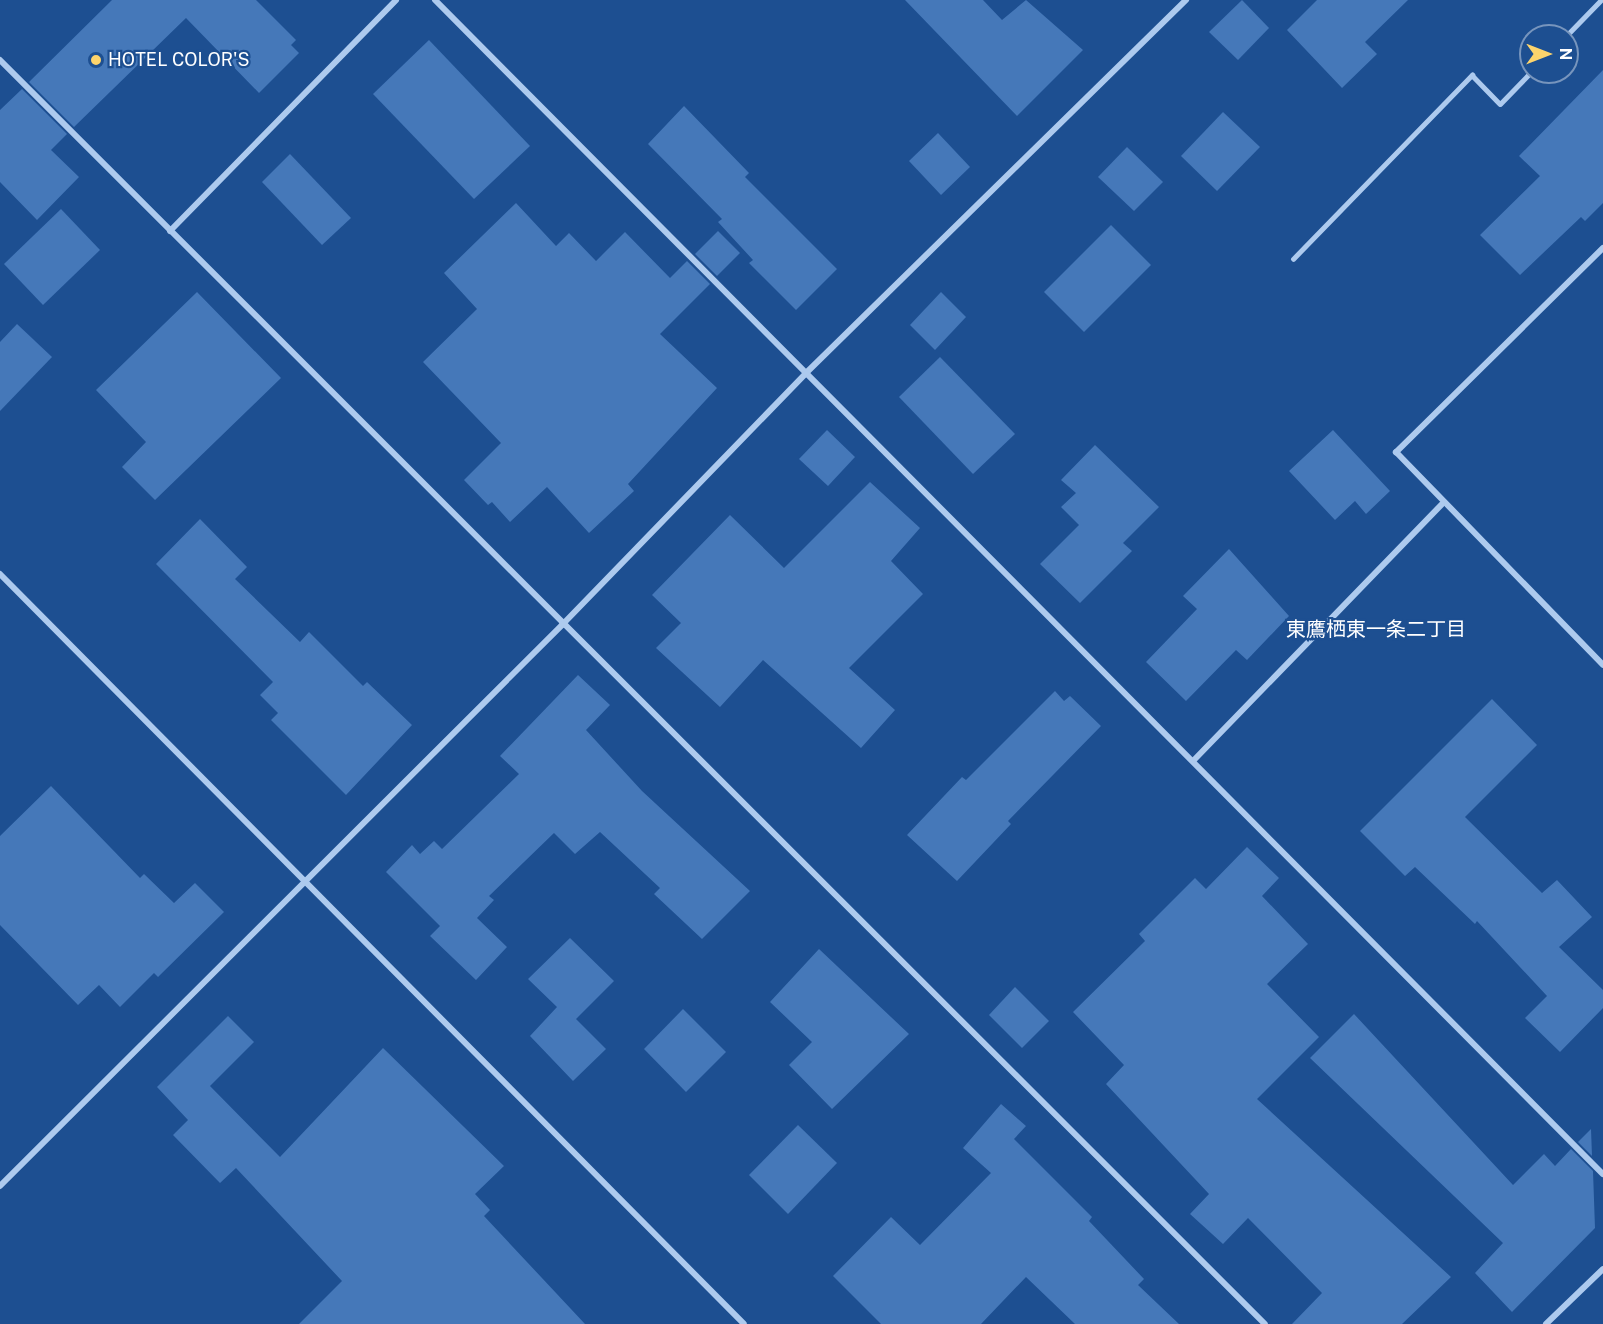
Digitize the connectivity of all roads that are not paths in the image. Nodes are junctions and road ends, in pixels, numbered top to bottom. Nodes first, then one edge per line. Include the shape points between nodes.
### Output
1 (396, 0) edge
2 (435, 0) edge
3 (1186, 0) edge
4 (1601, 0) edge
5 (1578, 24) edge
6 (0, 60) edge
7 (1519, 84) edge
8 (170, 231) junction
9 (1602, 250) edge
10 (1293, 259) dead end
11 (804, 374) junction
12 (1442, 504) junction
13 (0, 573) edge
14 (562, 625) junction
15 (1603, 665) edge
16 (1194, 760) junction
17 (304, 884) junction
18 (1603, 1174) edge
19 (0, 1186) edge
20 (1603, 1269) edge
21 (744, 1324) edge
22 (1265, 1324) edge
23 (1546, 1324) edge

1 - 8 street
2 - 11 street
3 - 11 street
4 - 5 lane
6 - 8 street
7 - 10 lane via 1500,104 1472,75
8 - 14 street
9 - 12 street via 1396,452
11 - 14 street
11 - 16 street
12 - 15 street
12 - 16 street
13 - 17 street
14 - 17 street
14 - 22 street
16 - 18 street
17 - 19 street
17 - 21 street
20 - 23 street

